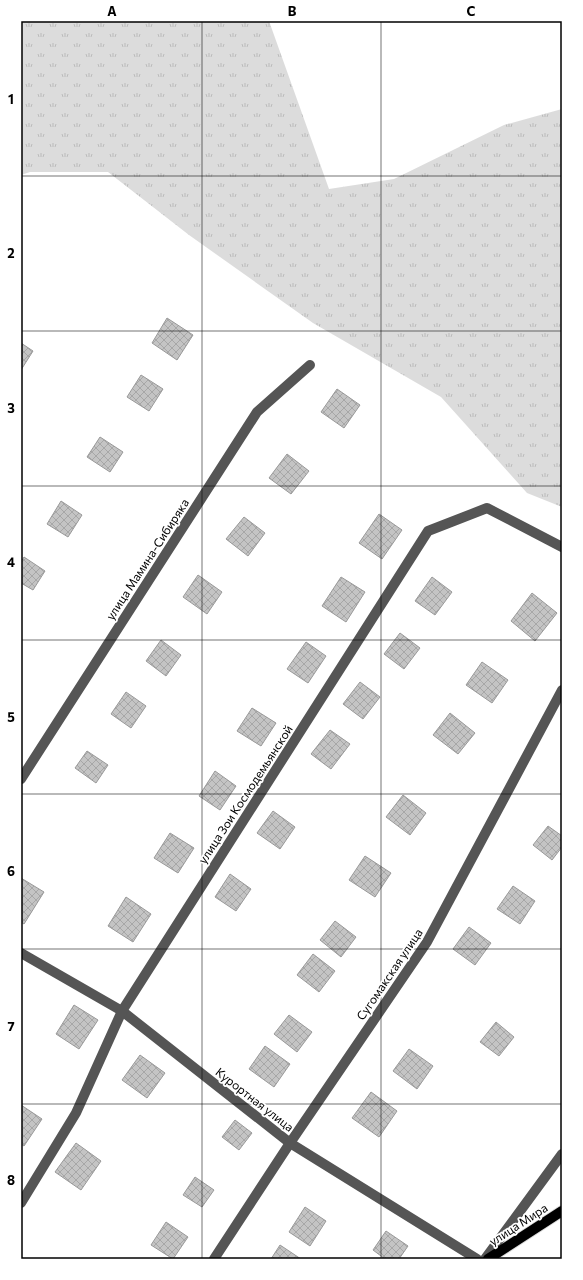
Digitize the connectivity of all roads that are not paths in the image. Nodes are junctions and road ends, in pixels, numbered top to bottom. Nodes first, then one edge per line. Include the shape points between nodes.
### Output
1 (310, 365) dead end
2 (562, 546) edge
3 (562, 690) edge
4 (21, 779) edge
5 (21, 953) edge
6 (122, 1011) junction
7 (290, 1143) junction
8 (562, 1154) edge
9 (21, 1203) edge
10 (562, 1211) edge
11 (214, 1259) edge
12 (477, 1259) edge
13 (487, 1259) edge

1 - 4 street, улица Мамина-Сибиряка via 257,412
2 - 6 street, улица Зои Космодемьянской via 487,508 428,531
3 - 7 street, Сугомакская улица via 427,942
5 - 6 street, Курортная улица
6 - 7 street, Курортная улица
6 - 9 street, улица Зои Космодемьянской via 76,1113
7 - 11 street, Сугомакская улица
7 - 12 street, Курортная улица
8 - 13 street
10 - 13 main road, улица Мира

